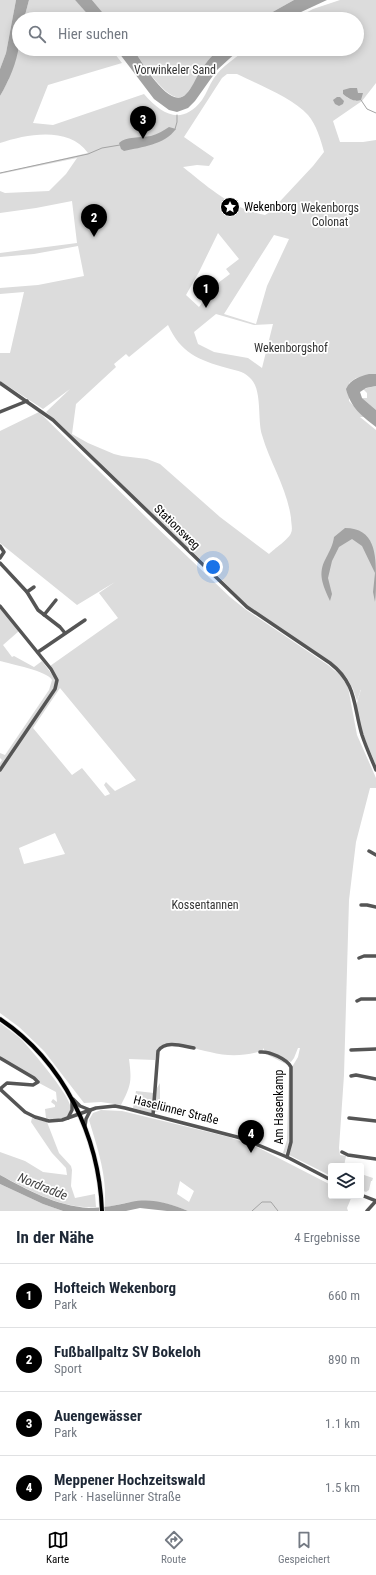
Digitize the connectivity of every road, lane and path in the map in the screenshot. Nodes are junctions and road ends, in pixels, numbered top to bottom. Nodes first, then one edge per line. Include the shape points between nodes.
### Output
1 (0, 383) edge
2 (27, 401) junction
3 (0, 412) edge
4 (0, 546) edge
5 (0, 558) edge
6 (0, 563) edge
7 (34, 587) dead end
8 (27, 592) junction
9 (56, 600) dead end
10 (0, 606) edge
11 (44, 615) junction
12 (85, 620) dead end
13 (65, 633) junction
14 (38, 652) junction
15 (0, 770) edge
16 (376, 770) edge
17 (370, 851) dead end
18 (376, 855) edge
19 (361, 905) dead end
20 (376, 907) edge
21 (376, 956) edge
22 (359, 958) dead end
23 (376, 999) edge
24 (357, 1001) dead end
25 (0, 1019) edge
26 (194, 1048) dead end
27 (376, 1049) edge
28 (351, 1050) dead end
29 (260, 1052) dead end
30 (0, 1058) edge
31 (351, 1076) dead end
32 (376, 1079) edge
33 (0, 1089) edge
34 (72, 1099) junction
35 (90, 1110) junction
36 (80, 1114) junction
37 (153, 1115) junction
38 (68, 1118) junction
39 (350, 1118) dead end
40 (376, 1121) edge
41 (85, 1126) junction
42 (342, 1152) dead end
43 (287, 1157) junction
44 (376, 1160) edge
45 (328, 1178) edge
46 (364, 1196) edge
47 (376, 1201) edge
48 (102, 1211) edge
49 (367, 1211) edge

1 - 2 street, Stationsweg
2 - 3 street
2 - 16 street, Stationsweg via 53,420 247,607 330,663 342,674 351,689 362,735
4 - 5 street via 4,552
6 - 8 street
7 - 8 street
8 - 11 street via 36,608
9 - 11 street
10 - 14 street
11 - 13 street
12 - 13 street
13 - 14 street
14 - 15 street via 56,676 56,684
17 - 18 street
19 - 20 street
21 - 22 street
23 - 24 street
25 - 34 main road via 40,1054
26 - 37 street via 169,1044 158,1051
27 - 28 street
29 - 43 street, Am Hasenkamp via 267,1052 289,1063 291,1067 291,1142
30 - 33 street via 38,1082 33,1085 7,1083
31 - 32 street
33 - 38 street, Haselünner Straße via 20,1108 35,1117 55,1121
34 - 35 street
34 - 36 main road
34 - 38 street via 72,1110
35 - 36 street, Haselünner Straße
35 - 37 street, Haselünner Straße via 115,1106
35 - 41 street
36 - 38 street, Haselünner Straße
36 - 41 main road
37 - 43 street, Haselünner Straße via 225,1132
39 - 40 street
41 - 48 main road via 98,1171
42 - 44 street
43 - 45 street, Haselünner Straße
46 - 47 street
47 - 49 street

